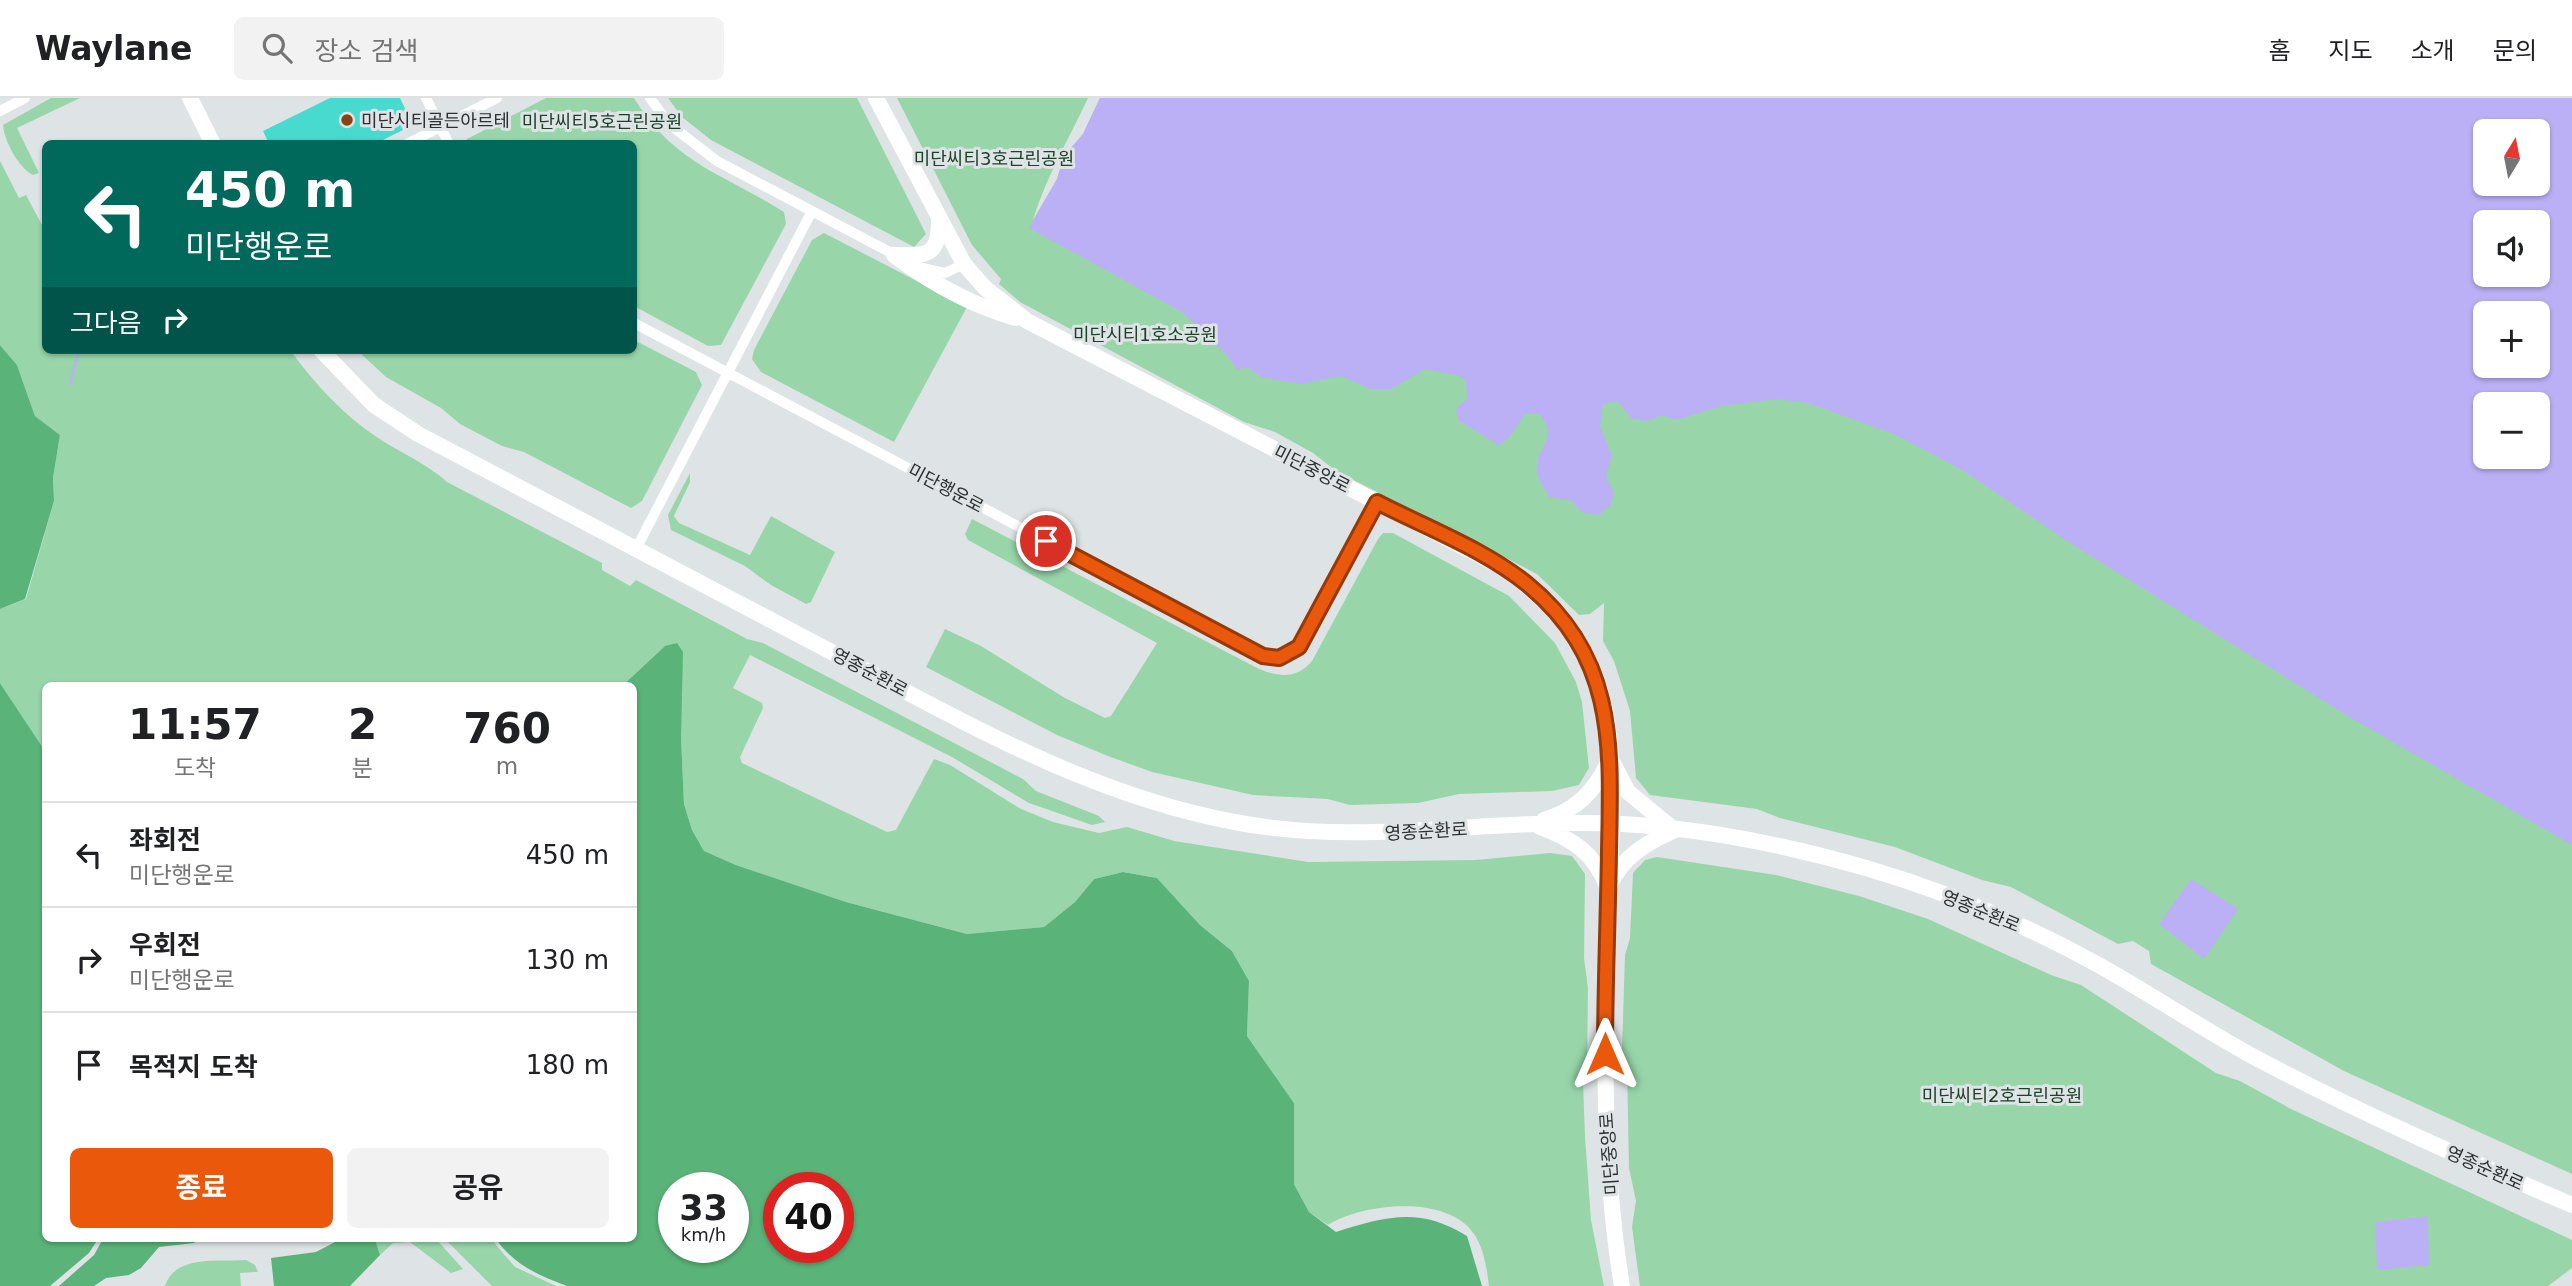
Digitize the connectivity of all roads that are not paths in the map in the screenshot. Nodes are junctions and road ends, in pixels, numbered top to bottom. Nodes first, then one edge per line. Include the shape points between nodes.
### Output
1 (25, 98) edge
2 (190, 98) edge
3 (426, 98) edge
4 (497, 98) edge
5 (650, 98) edge
6 (876, 98) edge
7 (0, 111) edge
8 (441, 126) junction
9 (211, 140) edge
10 (415, 140) edge
11 (447, 140) edge
12 (813, 211) junction
13 (939, 220) junction
14 (894, 255) junction
15 (964, 264) junction
16 (1027, 321) junction
17 (637, 325) edge
18 (324, 354) edge
19 (726, 372) junction
20 (1377, 502) junction
21 (636, 549) junction
22 (1611, 755) junction
23 (1532, 824) junction
24 (1610, 824) junction
25 (1675, 830) junction
26 (1608, 888) junction
27 (2572, 1205) edge
28 (1622, 1286) edge

1 - 7 street
2 - 9 main road
3 - 8 street
4 - 8 street
5 - 12 street via 669,124 717,160
6 - 13 main road, 미단중앙로
8 - 10 street
8 - 11 street
12 - 14 street
12 - 19 street
13 - 14 main road via 937,244 931,251 920,256
13 - 15 main road, 미단중앙로
14 - 15 street via 934,272 950,272
14 - 16 main road via 986,309
15 - 16 main road, 미단중앙로 via 985,288
16 - 20 main road, 미단중앙로
17 - 19 street, 미단행운로
18 - 21 main road, 영종순환로 via 356,390 394,420
19 - 20 street, 미단행운로 via 1263,656 1279,658 1299,647
19 - 21 street
20 - 22 main road, 미단중앙로 via 1504,568 1551,608 1586,656 1598,685
21 - 23 main road, 영종순환로 via 1030,755 1141,800 1244,824 1305,832 1424,833
22 - 23 main road via 1594,789 1553,818
22 - 24 main road, 미단중앙로
22 - 25 main road via 1628,792
23 - 24 main road, 영종순환로
23 - 26 main road via 1581,847
24 - 25 main road, 영종순환로
24 - 26 main road, 미단중앙로
25 - 26 main road via 1639,849 1621,866
25 - 27 main road, 영종순환로 via 1828,858 1983,911 2088,959 2323,1093
26 - 28 main road, 미단중앙로 via 1606,1110

